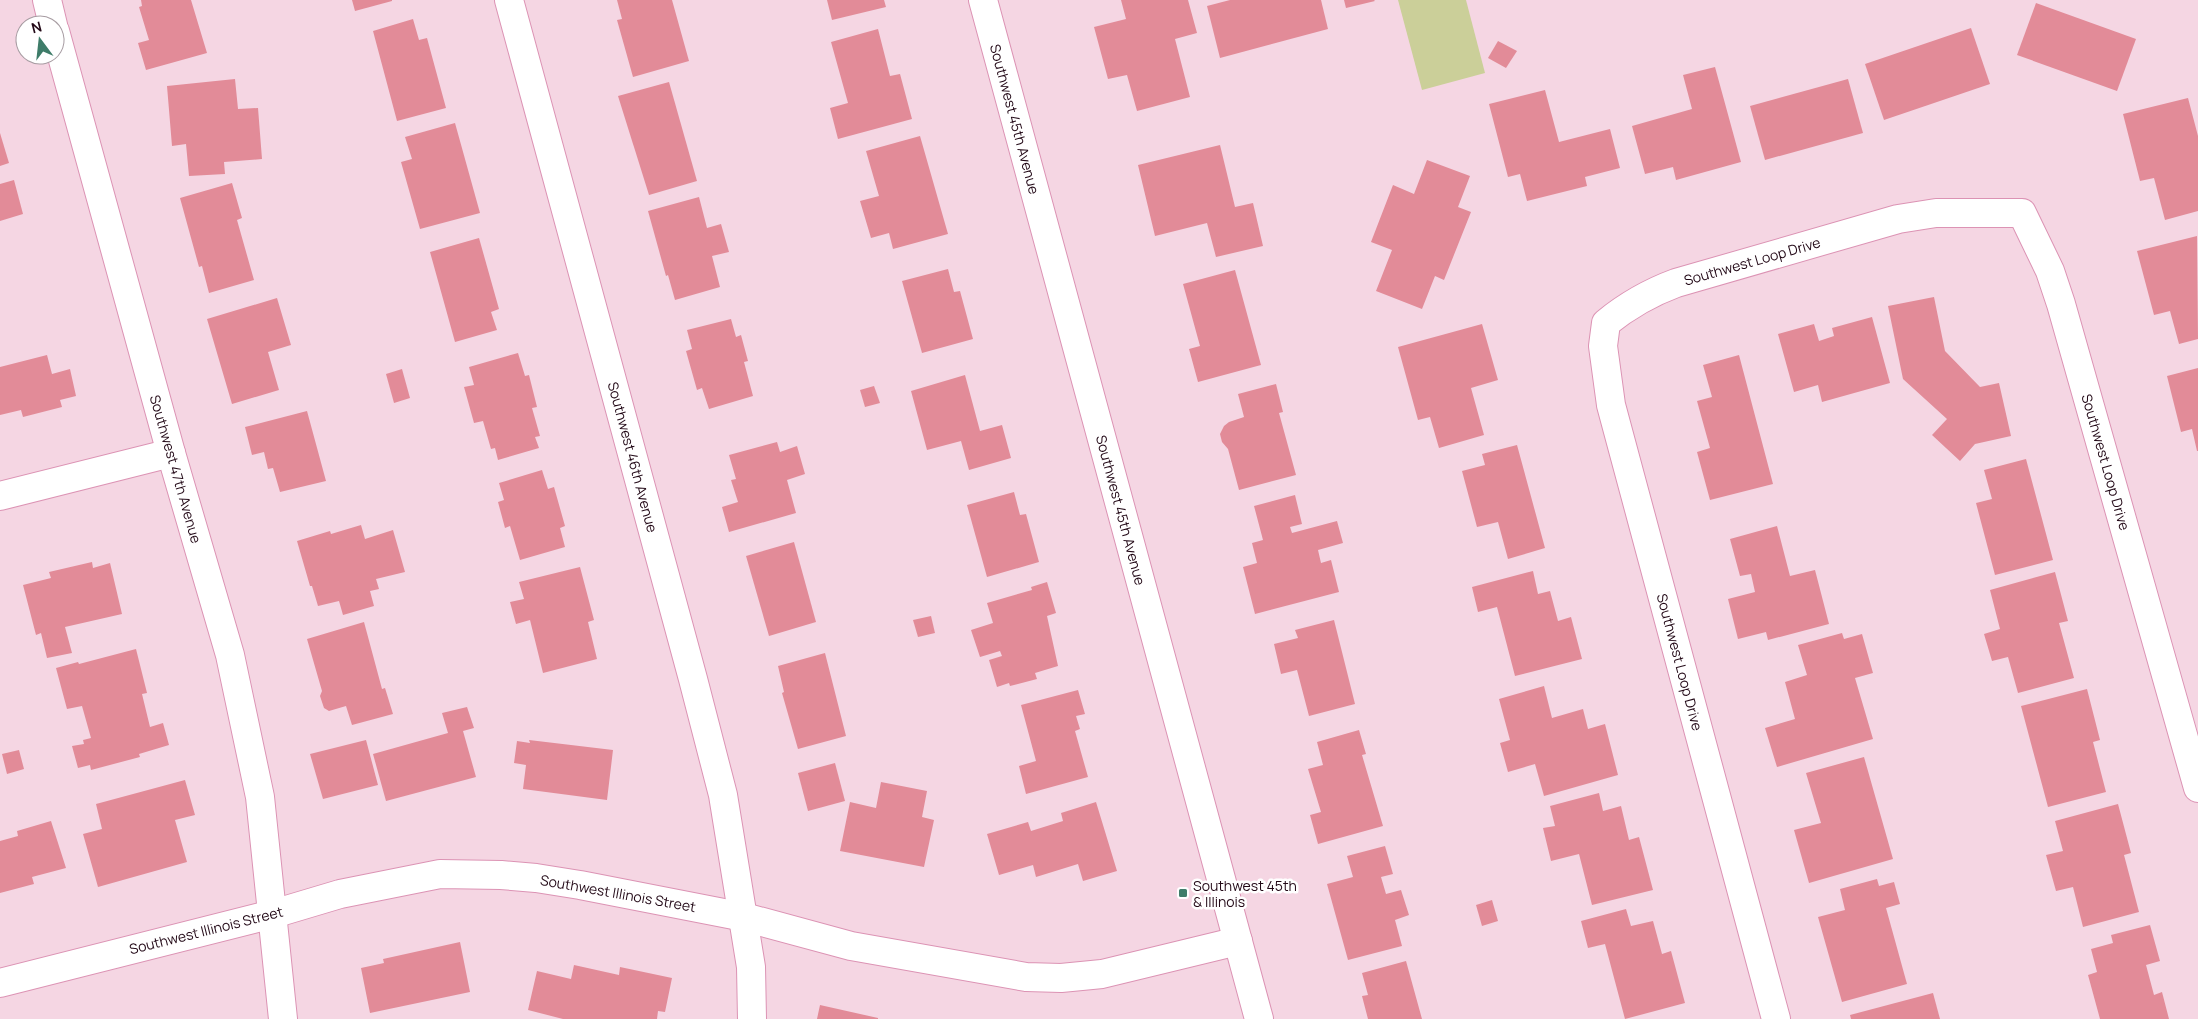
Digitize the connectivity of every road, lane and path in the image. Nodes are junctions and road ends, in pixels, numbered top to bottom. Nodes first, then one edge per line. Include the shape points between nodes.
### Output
1 (47, 0) edge
2 (509, 0) edge
3 (983, 0) edge
4 (51, 15) edge
5 (65, 65) edge
6 (171, 454) junction
7 (0, 496) edge
8 (2198, 788) edge
9 (272, 914) junction
10 (744, 917) junction
11 (1238, 941) junction
12 (0, 983) edge
13 (283, 1019) edge
14 (752, 1019) edge
15 (1259, 1019) edge
16 (1776, 1019) edge

1 - 4 street
2 - 10 street, Southwest 46th Avenue via 723,795
3 - 11 street, Southwest 45th Avenue
5 - 6 street, Southwest 47th Avenue
6 - 7 street
6 - 9 street, Southwest 47th Avenue via 230,655 260,797
8 - 16 street, Southwest Loop Drive via 2061,304 2050,271 2022,213 1936,212 1898,220 1649,293 1606,323 1603,346 1611,405
9 - 10 street, Southwest Illinois Street via 340,894 406,880 440,874 470,874 545,880
9 - 12 street, Southwest Illinois Street
9 - 13 street, Southwest 47th Avenue
10 - 11 street, Southwest Illinois Street via 851,946 1026,977 1102,974
10 - 14 street, Southwest 46th Avenue via 751,968
11 - 15 street, Southwest 45th Avenue

